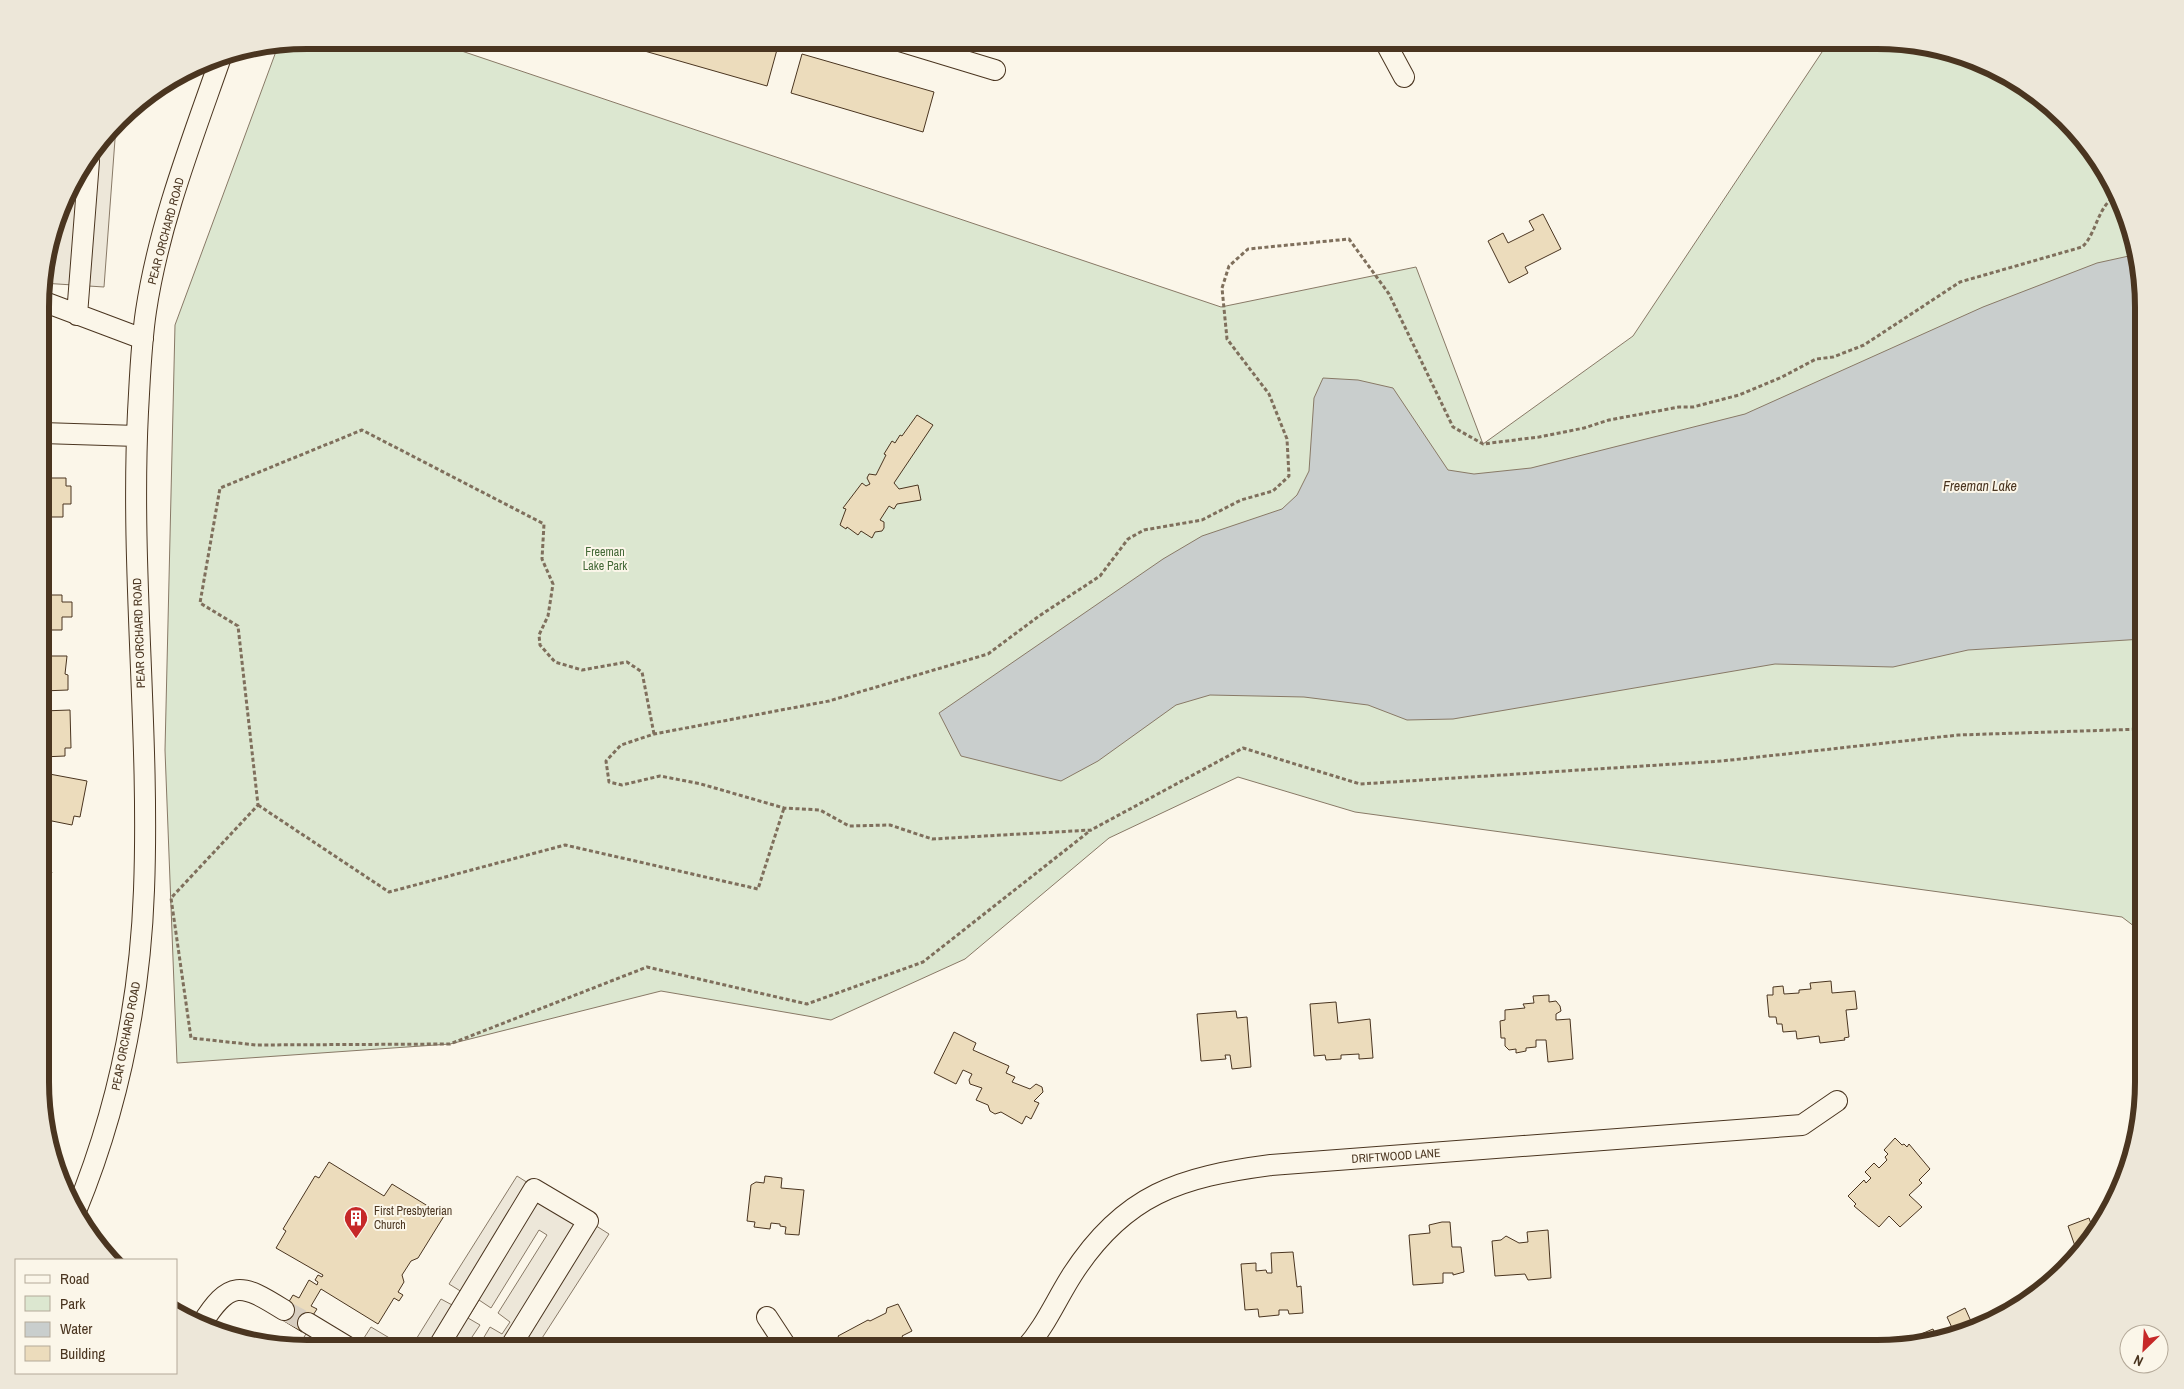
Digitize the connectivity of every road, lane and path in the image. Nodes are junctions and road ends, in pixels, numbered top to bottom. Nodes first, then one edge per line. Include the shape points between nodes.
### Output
1 (926, 49) edge
2 (1389, 49) edge
3 (219, 64) edge
4 (995, 70) dead end
5 (1404, 77) dead end
6 (88, 170) edge
7 (2112, 199) edge
8 (49, 304) edge
9 (77, 315) junction
10 (143, 339) junction
11 (49, 433) edge
12 (137, 436) junction
13 (2135, 729) edge
14 (654, 734) junction
15 (258, 805) junction
16 (784, 808) junction
17 (1091, 830) junction
18 (1837, 1101) dead end
19 (79, 1203) edge
20 (284, 1310) tunnel mouth
21 (768, 1317) dead end
22 (205, 1319) edge
23 (308, 1323) tunnel mouth
24 (336, 1340) edge
25 (442, 1340) edge
26 (515, 1340) edge
27 (782, 1340) edge
28 (1033, 1340) edge

1 - 4 street
2 - 5 street
3 - 10 street, PEAR ORCHARD ROAD via 168,215
6 - 9 street
7 - 14 path via 2082,248 1960,282 1864,345 1833,357 1816,359 1782,377 1721,400 1498,444 1476,442 1453,427 1389,294 1348,239 1248,249 1230,266 1222,288 1223,314 1227,339 1269,394 1287,439 1289,476 1273,491 1241,500 1202,520 1144,530 1128,539 1100,576 988,654 829,701
8 - 9 street
9 - 10 street
10 - 12 street, PEAR ORCHARD ROAD
11 - 12 street
12 - 19 street, PEAR ORCHARD ROAD via 136,514 145,833 141,944 132,1020 122,1068 106,1128
13 - 17 path via 1958,735 1722,760 1360,784 1243,748
14 - 15 path via 642,672 626,662 582,670 555,662 540,645 539,634 548,616 553,584 542,559 544,524 362,430 220,488 200,603 238,626
14 - 16 path via 621,746 606,761 609,782 622,785 660,776
15 - 16 path via 389,892 565,845 758,889
15 - 17 path via 171,898 191,1038 256,1045 450,1044 647,967 807,1004 923,962
16 - 17 path via 820,810 849,826 890,825 932,839
18 - 28 street, DRIFTWOOD LANE via 1802,1125 1271,1166 1197,1178 1151,1196 1117,1221 1087,1254
20 - 22 street via 255,1292 240,1289 227,1293
21 - 27 street
23 - 24 street
25 - 26 street via 534,1189 588,1222

